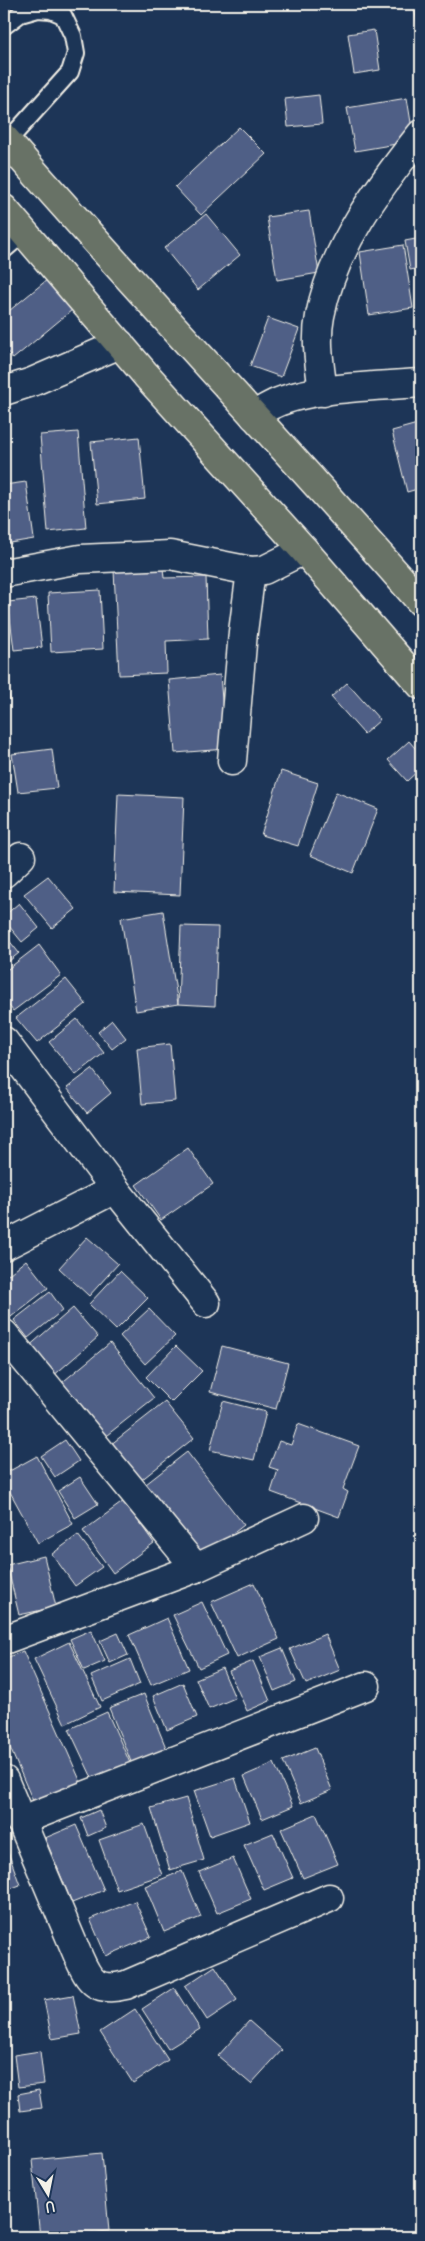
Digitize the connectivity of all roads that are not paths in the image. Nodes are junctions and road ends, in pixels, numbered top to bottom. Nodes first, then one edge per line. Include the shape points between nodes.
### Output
1 (4, 26) edge
2 (421, 134) edge
3 (6, 140) edge
4 (4, 209) edge
5 (25, 232) junction
6 (4, 250) edge
7 (120, 344) junction
8 (421, 383) edge
9 (4, 390) edge
10 (323, 392) junction
11 (254, 416) junction
12 (304, 550) junction
13 (251, 571) junction
14 (4, 573) edge
15 (421, 602) edge
16 (421, 685) edge
17 (232, 762) dead end
18 (4, 1041) edge
19 (115, 1188) junction
20 (4, 1246) edge
21 (206, 1303) dead end
22 (4, 1334) edge
23 (304, 1518) dead end
24 (196, 1568) junction
25 (4, 1640) edge
26 (366, 1686) dead end
27 (4, 1780) edge
28 (20, 1821) junction
29 (329, 1898) dead end

1 - 3 lane via 20,14 38,9 51,10 63,15 73,36 76,53 70,72
2 - 10 street via 384,180 334,266 320,316 318,347
3 - 11 highway
4 - 5 highway
5 - 6 lane
5 - 7 highway
7 - 9 street via 32,382
7 - 12 highway
8 - 10 street
10 - 11 street via 274,404
11 - 15 highway
12 - 13 street via 264,570
12 - 16 highway
13 - 14 street via 170,555 80,560
13 - 17 street
18 - 19 street
19 - 20 street
19 - 21 street
22 - 24 street
23 - 24 street
24 - 25 street
26 - 28 street
27 - 28 street
28 - 29 street via 86,1973 96,1984 110,1989

